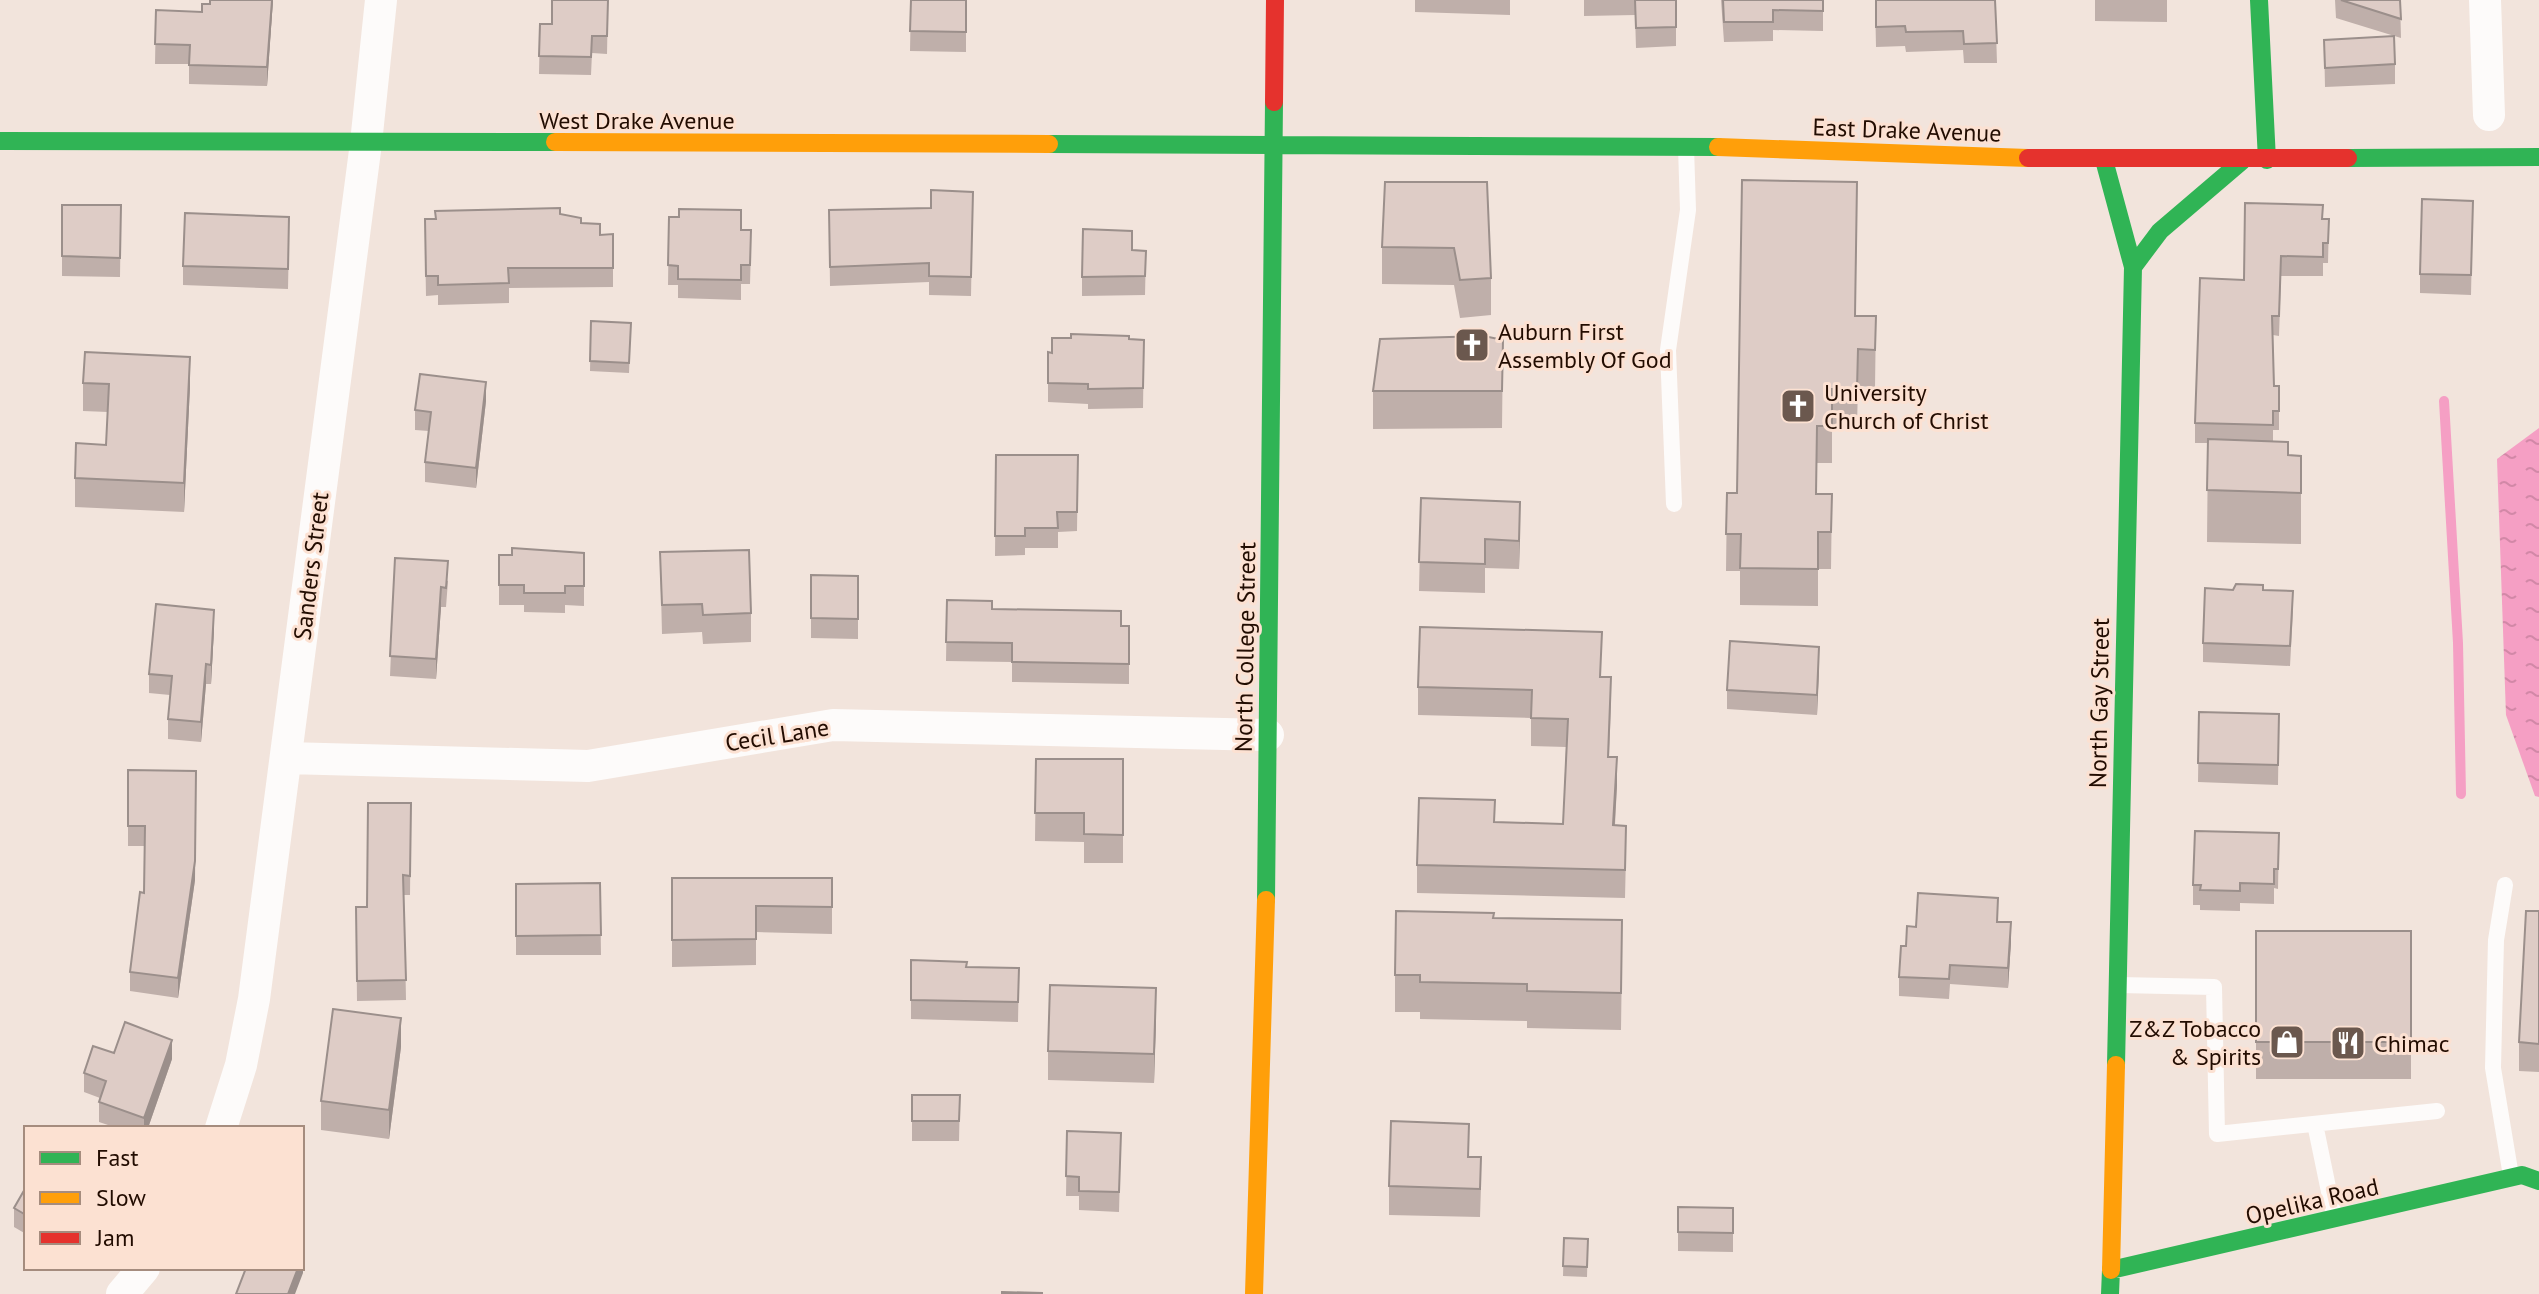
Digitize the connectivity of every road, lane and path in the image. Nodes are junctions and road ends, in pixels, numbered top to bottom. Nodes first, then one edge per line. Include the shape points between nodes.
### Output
1 (381, 0) edge
2 (1275, 0) edge
3 (2259, 0) edge
4 (2485, 0) edge
5 (2489, 115) dead end
6 (0, 141) edge
7 (366, 143) junction
8 (1274, 146) junction
9 (1686, 147) junction
10 (2539, 157) edge
11 (2104, 160) junction
12 (2267, 160) junction
13 (2242, 161) junction
14 (2133, 267) junction
15 (1674, 504) dead end
16 (1268, 735) junction
17 (287, 758) junction
18 (2505, 885) dead end
19 (2117, 984) junction
20 (2437, 1111) dead end
21 (2315, 1124) junction
22 (222, 1126) edge
23 (2539, 1156) edge
24 (2524, 1178) edge
25 (2335, 1221) junction
26 (142, 1270) edge
27 (2111, 1270) junction
28 (122, 1294) edge
29 (1254, 1294) edge
30 (2110, 1294) edge

1 - 7 street, Sanders Street
2 - 8 street, North College Street
3 - 12 street
4 - 5 street
6 - 7 street, West Drake Avenue
7 - 8 street, West Drake Avenue
7 - 17 street, Sanders Street
8 - 9 street, East Drake Avenue
8 - 16 street, North College Street
9 - 11 street, East Drake Avenue
9 - 15 lane via 1688,210 1668,350
10 - 12 street, East Drake Avenue
11 - 13 street, East Drake Avenue
11 - 14 street, North Gay Street
12 - 13 street, East Drake Avenue
13 - 14 street via 2160,231
14 - 19 street, North Gay Street
16 - 17 street, Cecil Lane via 833,725 588,766
16 - 29 street, North College Street
17 - 22 street, Sanders Street via 254,999
18 - 24 lane via 2496,940 2493,1068
19 - 21 lane via 2214,987 2217,1134
19 - 27 street, North Gay Street
20 - 21 lane
21 - 25 lane
23 - 24 street
24 - 25 street, Opelika Road
25 - 27 street, Opelika Road
26 - 28 street
27 - 30 street, North Gay Street

